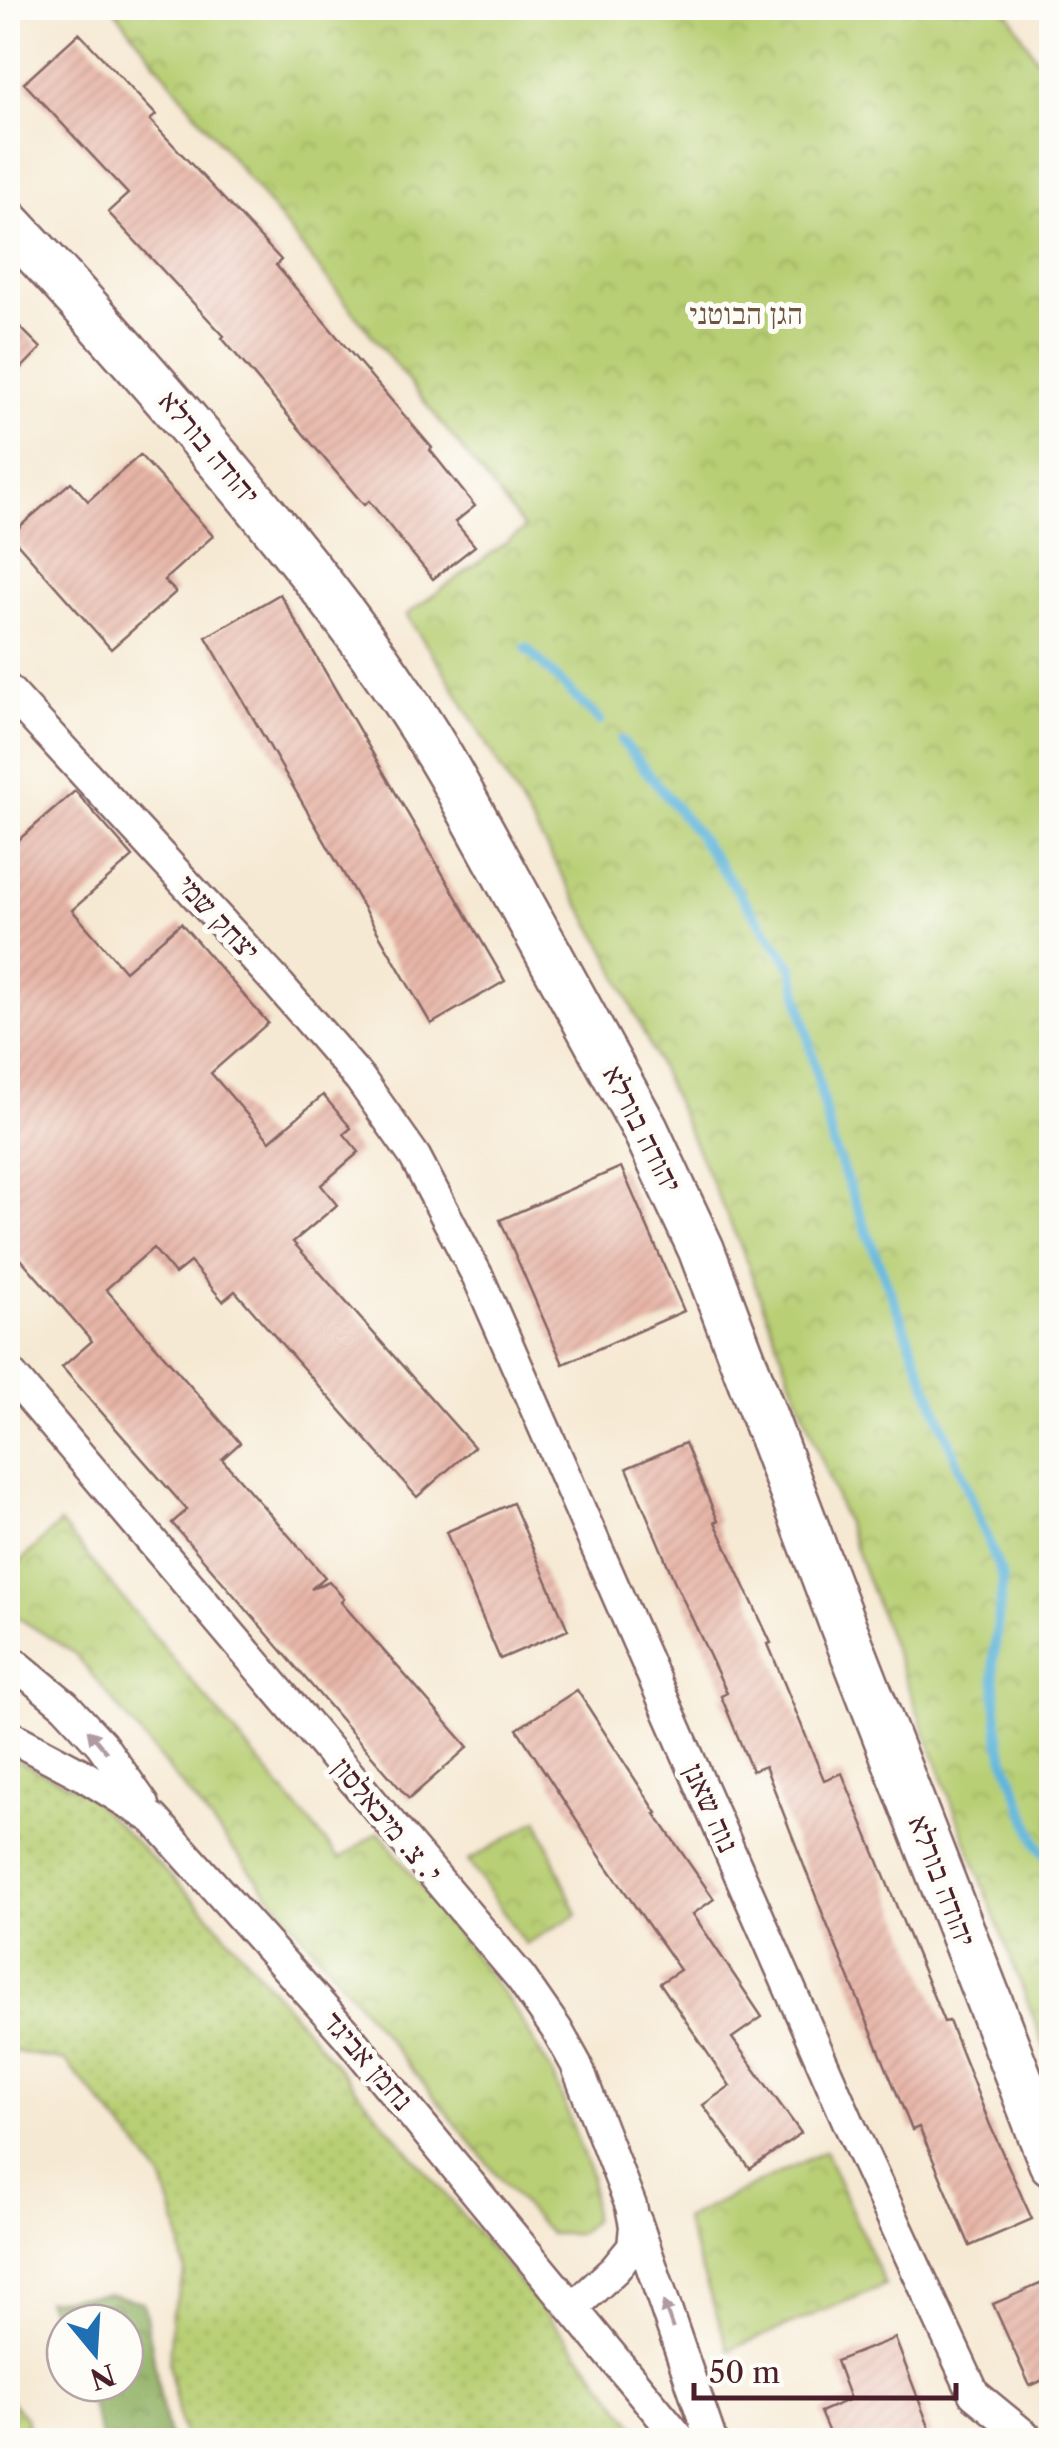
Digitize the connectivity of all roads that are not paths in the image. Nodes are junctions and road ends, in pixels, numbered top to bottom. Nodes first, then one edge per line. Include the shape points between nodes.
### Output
1 (8, 223) edge
2 (8, 690) edge
3 (415, 1157) joint
4 (8, 1370) edge
5 (8, 1658) edge
6 (8, 1735) edge
7 (154, 1819) junction
8 (1052, 2162) edge
9 (631, 2206) junction
10 (573, 2308) junction
11 (681, 2440) edge
12 (711, 2440) edge
13 (1030, 2440) edge

1 - 8 street, יהודה בורלא via 188,423 366,642 420,720 645,1129 701,1249
2 - 3 street, יצחק שמי via 280,985 360,1078
3 - 13 street, נוה שאנן via 479,1278 974,2394
4 - 9 street, י. צ. מיכאלסון via 520,1978 576,2064
7 -> 5 street via 65,1705
6 - 7 street, נחמן אביגד
7 - 10 street, נחמן אביגד via 346,2034
9 - 10 street, י. צ. מיכאלסון via 633,2247
12 -> 9 street
10 - 11 street, נחמן אביגד

